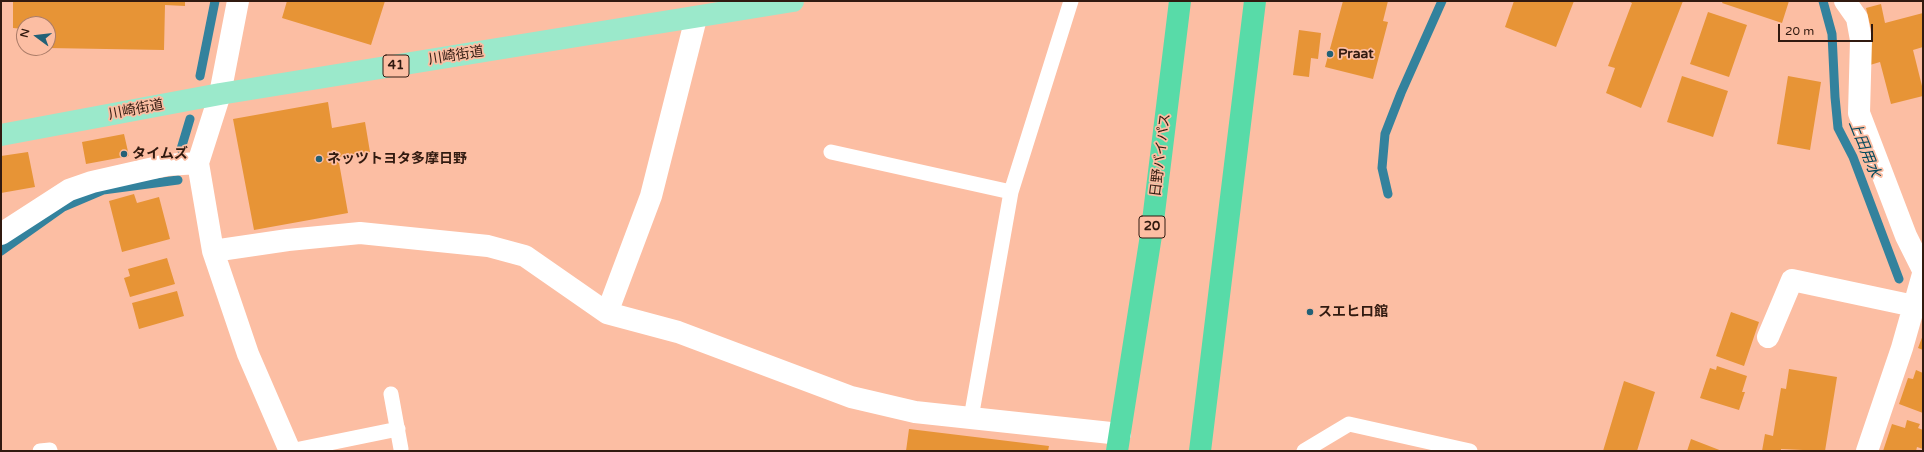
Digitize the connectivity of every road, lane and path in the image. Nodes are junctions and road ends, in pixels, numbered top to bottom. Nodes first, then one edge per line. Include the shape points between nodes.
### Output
1 (238, 1) edge
2 (793, 1) edge
3 (1071, 1) edge
4 (1180, 1) edge
5 (1255, 1) edge
6 (1845, 1) edge
7 (696, 18) junction
8 (220, 94) junction
9 (1, 135) edge
10 (831, 152) dead end
11 (198, 163) junction
12 (1011, 192) junction
13 (1, 234) edge
14 (213, 251) junction
15 (1923, 270) edge
16 (1923, 274) edge
17 (1914, 306) junction
18 (607, 314) junction
19 (1768, 337) dead end
20 (391, 394) dead end
21 (971, 418) junction
22 (398, 429) junction
23 (1118, 443) edge
24 (401, 449) dead end
25 (290, 451) edge
26 (1200, 451) edge
27 (1304, 451) edge
28 (1470, 451) edge
29 (1867, 451) edge

1 - 8 street
2 - 7 main road, 川崎街道 / 41
3 - 12 lane
4 - 23 highway, 日野バイパス / 20 via 1153,222
5 - 26 highway
6 - 15 street via 1857,18 1861,40 1859,113 1906,236
7 - 8 main road, 川崎街道 / 41
7 - 18 street via 651,196
8 - 9 main road, 川崎街道 / 41
8 - 11 street
10 - 12 lane
11 - 13 street via 167,165 92,182 69,190
11 - 14 street
12 - 21 lane
14 - 18 street via 360,233 488,246 525,256
14 - 25 street via 248,354
16 - 17 street
17 - 19 street via 1792,280
17 - 29 street
18 - 21 street via 678,332 851,397 915,412
20 - 22 lane
21 - 23 street
22 - 24 lane
22 - 25 lane
27 - 28 lane via 1349,424

